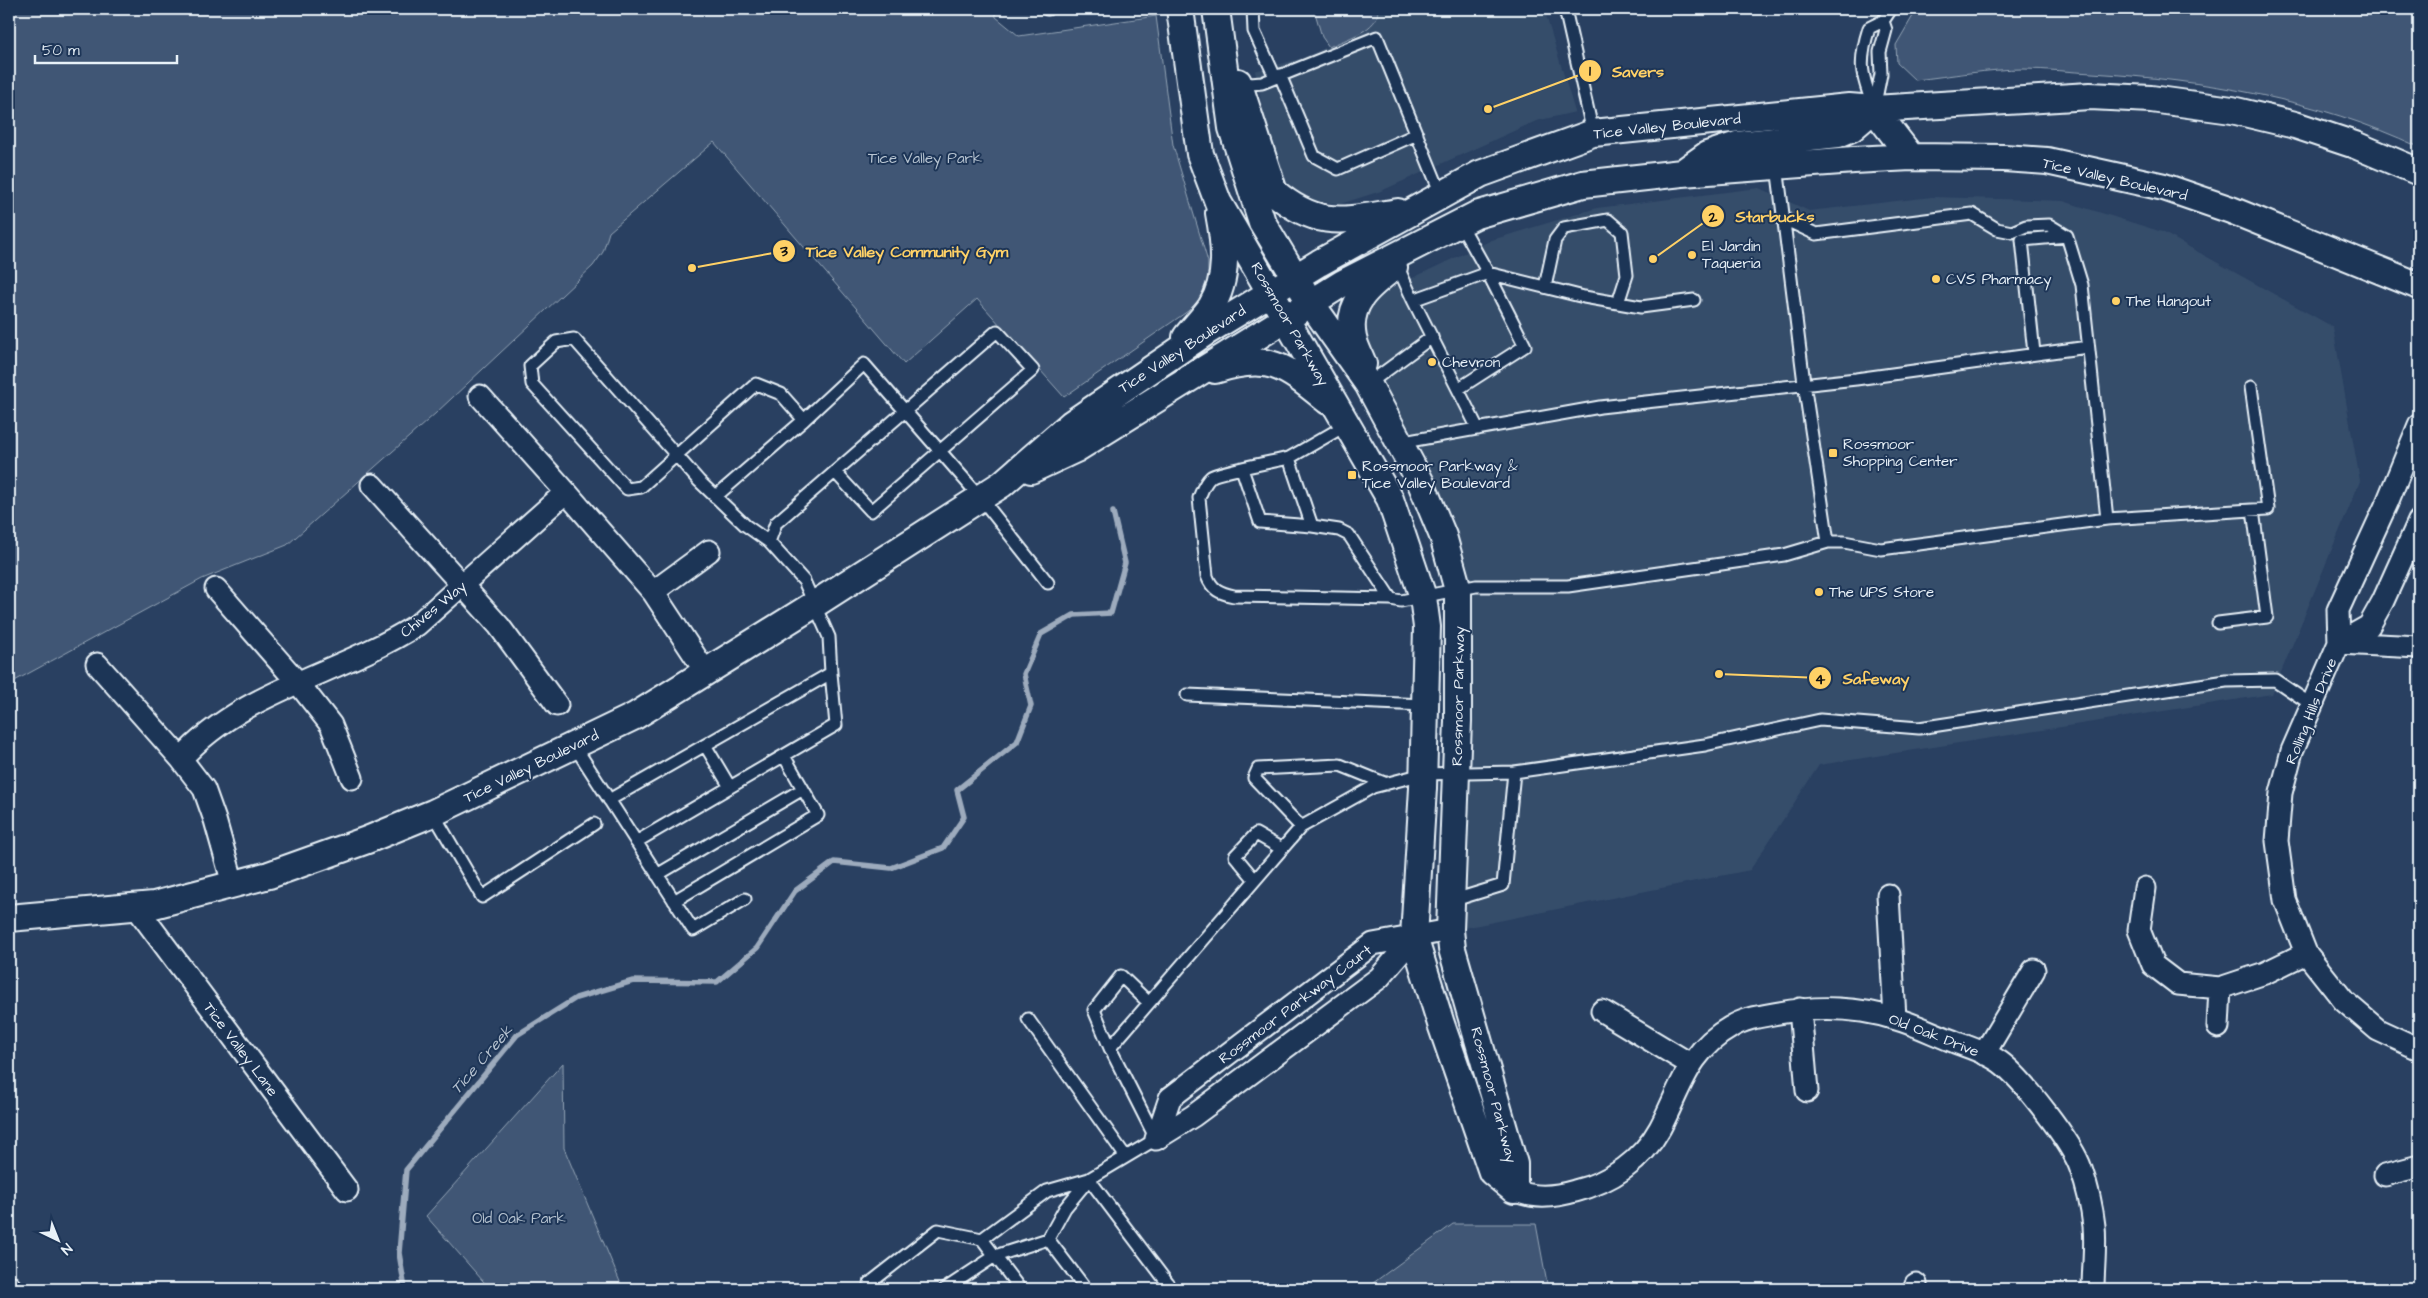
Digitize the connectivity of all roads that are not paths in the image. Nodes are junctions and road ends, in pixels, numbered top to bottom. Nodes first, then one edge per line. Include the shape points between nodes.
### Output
1 (1180, 9) edge
2 (1216, 9) edge
3 (1253, 9) edge
4 (1565, 9) edge
5 (1891, 9) edge
6 (1883, 21) junction
7 (1278, 76) junction
8 (1233, 85) junction
9 (1874, 109) junction
10 (1593, 132) junction
11 (1417, 134) junction
12 (1911, 157) junction
13 (1777, 166) junction
14 (2419, 172) edge
15 (1682, 173) junction
16 (1442, 194) junction
17 (1218, 202) junction
18 (1414, 210) junction
19 (1784, 219) junction
20 (1460, 223) junction
21 (2067, 236) junction
22 (1427, 240) junction
23 (1397, 265) junction
24 (2384, 272) junction
25 (1488, 273) junction
26 (1295, 278) junction
27 (2419, 286) edge
28 (1545, 287) junction
29 (1272, 292) junction
30 (1413, 300) junction
31 (1694, 300) dead end
32 (1310, 302) junction
33 (1618, 303) junction
34 (2419, 306) edge
35 (1286, 318) junction
36 (1432, 337) junction
37 (2088, 347) junction
38 (2034, 353) junction
39 (1169, 358) junction
40 (1804, 383) junction
41 (1179, 384) junction
42 (1368, 384) junction
43 (2251, 387) dead end
44 (1458, 389) junction
45 (480, 396) dead end
46 (905, 412) junction
47 (1344, 418) junction
48 (804, 420) junction
49 (2419, 425) edge
50 (1478, 429) junction
51 (1398, 443) junction
52 (939, 450) junction
53 (675, 454) junction
54 (1289, 458) junction
55 (1242, 469) junction
56 (835, 472) junction
57 (372, 485) dead end
58 (991, 490) junction
59 (566, 492) junction
60 (715, 497) junction
61 (2253, 510) junction
62 (2107, 519) junction
63 (2419, 521) edge
64 (1312, 526) junction
65 (769, 542) junction
66 (1828, 542) junction
67 (709, 551) dead end
68 (1048, 583) dead end
69 (462, 586) junction
70 (216, 589) dead end
71 (1458, 590) junction
72 (653, 592) junction
73 (1423, 597) junction
74 (1391, 599) junction
75 (815, 604) junction
76 (2218, 623) dead end
77 (2340, 643) junction
78 (2419, 647) edge
79 (97, 664) dead end
80 (705, 671) junction
81 (831, 673) junction
82 (299, 684) junction
83 (1187, 695) dead end
84 (557, 704) dead end
85 (1425, 705) junction
86 (2312, 705) junction
87 (574, 745) junction
88 (705, 745) junction
89 (784, 756) junction
90 (181, 759) junction
91 (1514, 772) junction
92 (1457, 773) junction
93 (1423, 774) junction
94 (352, 778) dead end
95 (1387, 784) junction
96 (730, 787) junction
97 (803, 789) junction
98 (609, 800) junction
99 (433, 813) junction
100 (594, 824) dead end
101 (1301, 827) junction
102 (636, 842) junction
103 (1282, 849) junction
104 (657, 874) junction
105 (1255, 880) junction
106 (233, 884) junction
107 (2146, 888) dead end
108 (1888, 896) dead end
109 (745, 899) dead end
110 (674, 901) junction
111 (1451, 901) junction
112 (136, 907) junction
113 (9, 918) edge
114 (1450, 930) junction
115 (1414, 937) junction
116 (2306, 953) junction
117 (2034, 970) dead end
118 (2220, 988) junction
119 (1149, 1003) junction
120 (1800, 1009) junction
121 (1602, 1011) dead end
122 (1895, 1018) junction
123 (1028, 1019) dead end
124 (2218, 1027) dead end
125 (1110, 1048) junction
126 (2419, 1049) edge
127 (1984, 1054) junction
128 (1690, 1064) junction
129 (1807, 1091) dead end
130 (1156, 1139) junction
131 (1126, 1157) junction
132 (2419, 1166) edge
133 (2385, 1175) dead end
134 (1089, 1179) junction
135 (347, 1190) dead end
136 (1514, 1190) junction
137 (982, 1239) junction
138 (1048, 1239) junction
139 (995, 1256) junction
140 (9, 1286) edge
141 (11, 1289) edge
142 (869, 1289) edge
143 (945, 1289) edge
144 (1020, 1289) edge
145 (1086, 1289) edge
146 (1172, 1289) edge
147 (2092, 1289) edge

1 - 17 street, Rossmoor Parkway via 1200,154
2 - 8 street
3 - 7 lane via 1254,31
4 - 10 lane
5 - 6 lane
6 - 9 lane via 1886,30 1880,52 1881,74
6 - 9 lane via 1869,28 1862,54 1862,76
7 - 8 lane via 1262,83
7 - 11 lane via 1314,156 1338,169
7 - 11 lane via 1377,37
8 - 18 street via 1274,192 1286,202 1309,216 1327,221
8 - 26 street, Rossmoor Parkway via 1232,128 1262,222
9 - 10 street, Tice Valley Boulevard via 1849,107
9 - 12 street
9 - 14 street, Tice Valley Boulevard via 2090,96 2159,100 2232,110 2295,125 2355,145
9 - 15 street via 1852,128 1838,134 1737,145 1707,155
10 - 16 street, Tice Valley Boulevard via 1480,174
11 - 16 lane
12 - 13 street, Tice Valley Boulevard
12 - 24 street, Tice Valley Boulevard via 2048,161 2164,187 2231,210
13 - 15 street, Tice Valley Boulevard
13 - 19 lane
15 - 20 street, Tice Valley Boulevard via 1583,184 1476,215
16 - 18 street, Tice Valley Boulevard
17 - 29 street, Rossmoor Parkway
17 - 39 street via 1225,273 1220,291
18 - 26 street, Tice Valley Boulevard
19 - 21 lane via 1816,234 1972,214 1997,229 2012,232 2026,226 2049,225
19 - 40 lane
20 - 22 street, Tice Valley Boulevard
20 - 25 lane
21 - 37 lane via 2082,285
21 - 38 lane via 2022,240
22 - 23 street
22 - 32 street, Tice Valley Boulevard
23 - 30 lane
23 - 42 street via 1374,282 1353,308 1353,338
24 - 27 street, Tice Valley Boulevard
24 - 34 street
25 - 28 lane
25 - 30 lane
25 - 44 lane via 1524,346
26 - 29 street, Tice Valley Boulevard
26 - 32 street, Rossmoor Parkway
28 - 33 lane
28 - 33 lane via 1555,240 1564,228 1608,220 1622,232 1628,275
29 - 35 street, Rossmoor Parkway
29 - 39 street, Tice Valley Boulevard
30 - 36 lane
31 - 33 lane via 1641,307
32 - 35 street, Tice Valley Boulevard
32 - 42 street, Rossmoor Parkway
35 - 41 street, Tice Valley Boulevard
35 - 47 street, Rossmoor Parkway
36 - 42 lane
36 - 44 lane
37 - 38 lane
37 - 62 lane
38 - 40 lane
39 - 58 street, Tice Valley Boulevard via 1071,424
40 - 50 lane via 1600,406
40 - 66 lane
41 - 47 street via 1230,365 1276,364 1295,374
41 - 58 street, Tice Valley Boulevard via 1076,449
42 - 51 street, Rossmoor Parkway
43 - 61 lane via 2268,509
44 - 50 lane
45 - 59 street
46 - 48 lane via 864,364
46 - 52 lane
46 - 52 lane via 997,331 1032,370
46 - 56 lane
47 - 54 lane
47 - 73 street, Rossmoor Parkway via 1390,499
48 - 53 lane via 781,394 756,384
48 - 60 lane
49 - 77 street, Rolling Hills Drive via 2338,610
50 - 51 lane
51 - 71 street, Rossmoor Parkway via 1421,483 1439,527
52 - 56 lane via 871,511
52 - 58 lane
53 - 53 lane via 574,340 556,342 530,366 532,384 627,489 642,487
53 - 60 lane
54 - 55 lane
54 - 64 lane
55 - 64 lane via 1260,522
55 - 74 lane via 1212,476 1199,498 1211,587 1234,596
56 - 65 lane via 776,523
57 - 69 street
58 - 68 lane
58 - 75 street, Tice Valley Boulevard
59 - 69 street, Chives Way
59 - 72 street
60 - 65 lane
61 - 62 lane
61 - 76 lane via 2267,617
62 - 66 lane via 1881,549
63 - 77 street, Rolling Hills Drive via 2369,626
64 - 74 lane via 1349,535
65 - 75 lane via 804,581
66 - 71 lane via 1784,555 1568,586 1476,586
67 - 72 street
69 - 82 street, Chives Way via 417,625 392,641
69 - 84 street via 499,626
70 - 82 street
71 - 73 lane
71 - 92 street, Rossmoor Parkway
72 - 80 street
73 - 74 lane via 1401,601
73 - 85 street, Rossmoor Parkway via 1427,626
75 - 80 street, Tice Valley Boulevard
75 - 81 lane via 829,637
77 - 78 street
77 - 86 street, Rolling Hills Drive
79 - 90 street
80 - 87 street, Tice Valley Boulevard via 635,716
81 - 88 lane
81 - 89 lane via 836,726
82 - 90 street, Chives Way via 236,712 198,740
82 - 94 street via 331,726
83 - 85 lane
85 - 93 street, Rossmoor Parkway
86 - 91 lane via 2275,680 2226,681 1919,728 1820,720 1705,745
86 - 116 street, Rolling Hills Drive via 2292,751 2283,784 2277,841 2285,900
87 - 98 lane
87 - 99 street, Tice Valley Boulevard
88 - 96 lane
88 - 98 lane
89 - 96 lane
89 - 97 lane
90 - 106 street via 204,789
91 - 92 lane
91 - 111 lane via 1503,885
92 - 93 lane
92 - 111 street, Rossmoor Parkway
93 - 95 lane
93 - 115 street, Rossmoor Parkway
95 - 101 lane via 1373,787
95 - 101 lane via 1340,765 1258,769 1254,778
96 - 102 lane
97 - 104 lane
97 - 110 lane via 818,815
98 - 102 lane
99 - 100 lane via 482,896
99 - 106 street, Tice Valley Boulevard via 278,872
101 - 103 lane
102 - 104 lane
103 - 105 lane
103 - 105 lane via 1256,834 1236,856
104 - 110 lane
105 - 119 lane
106 - 112 street, Tice Valley Boulevard via 168,902
107 - 118 street via 2139,930 2153,965 2178,984
108 - 122 street
109 - 110 lane via 693,930
111 - 114 street, Rossmoor Parkway
112 - 113 street, Tice Valley Boulevard
112 - 135 street, Tice Valley Lane
114 - 115 street
114 - 136 street, Rossmoor Parkway via 1452,950 1514,1164
115 - 130 street, Rossmoor Parkway Court via 1379,978 1193,1116
115 - 130 street, Rossmoor Parkway Court via 1373,944 1170,1098
115 - 136 street, Rossmoor Parkway via 1492,1172
116 - 118 street via 2265,973
116 - 126 street, Rolling Hills Drive via 2344,1001 2378,1030
117 - 127 street
118 - 124 street
119 - 125 lane
119 - 125 lane via 1121,976 1094,1010
120 - 122 street, Old Oak Drive via 1862,1012
120 - 128 street, Old Oak Drive via 1757,1017 1731,1026
120 - 129 street
121 - 128 street
122 - 127 street, Old Oak Drive
123 - 131 lane
125 - 130 lane
127 - 147 street, Old Oak Drive via 2001,1063 2029,1093 2056,1126 2081,1168 2094,1226
128 - 136 street, Old Oak Drive via 1651,1142 1618,1174 1594,1187 1565,1194 1528,1197
130 - 131 lane
131 - 134 lane
132 - 133 street
134 - 137 lane via 1046,1190
134 - 138 lane via 1064,1208
134 - 146 lane
137 - 139 lane
137 - 142 lane via 938,1230 870,1284
138 - 139 lane
138 - 145 lane
139 - 143 lane
139 - 144 lane
140 - 141 street

